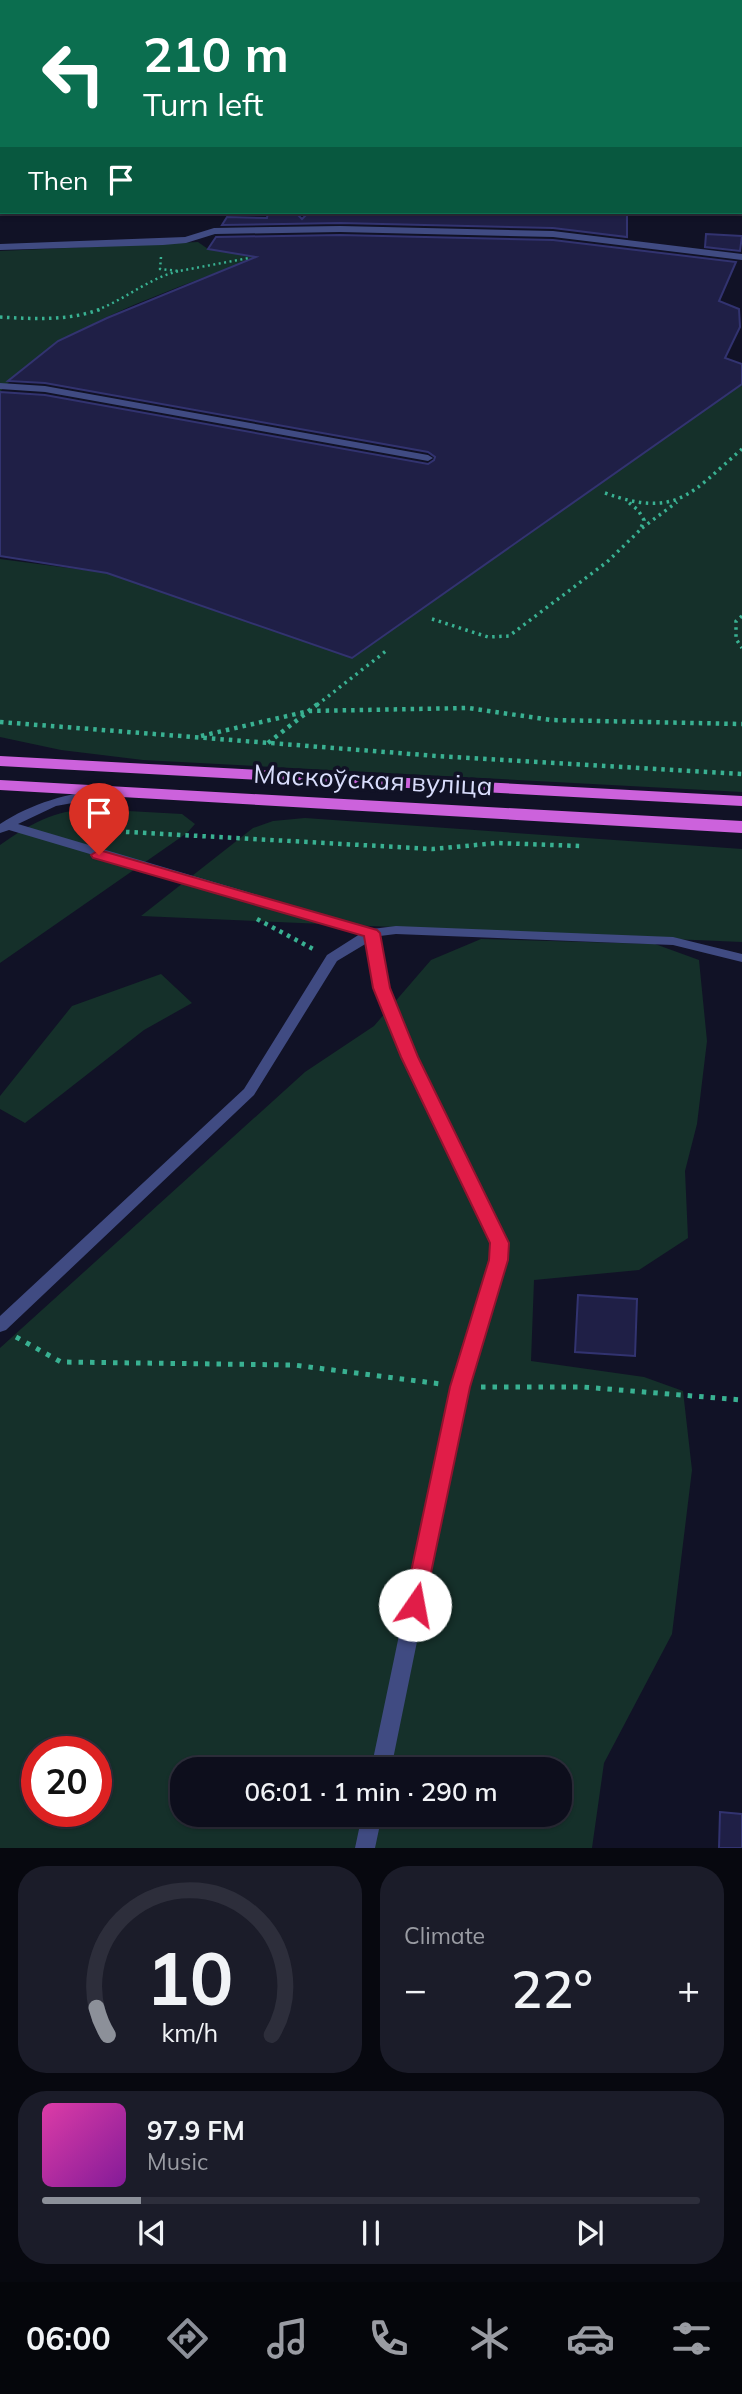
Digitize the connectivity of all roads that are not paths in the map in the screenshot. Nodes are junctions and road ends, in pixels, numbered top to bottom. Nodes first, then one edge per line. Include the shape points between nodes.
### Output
1 (0, 247) edge
2 (742, 257) edge
3 (0, 386) edge
4 (428, 458) dead end
5 (0, 747) edge
6 (0, 761) edge
7 (132, 769) junction
8 (0, 785) edge
9 (120, 792) junction
10 (742, 801) edge
11 (3, 827) edge
12 (742, 827) edge
13 (372, 933) junction
14 (742, 958) edge
15 (6, 1331) edge
16 (383, 1757) edge
17 (369, 1827) edge
18 (365, 1848) edge

1 - 2 street via 163,242 214,231 340,229 553,234
3 - 4 street via 45,389
5 - 7 highway
6 - 7 highway, Маскоўская вуліца
7 - 10 highway, Маскоўская вуліца
8 - 9 highway, Маскоўская вуліца
9 - 11 street via 56,801
9 - 12 highway, Маскоўская вуліца
11 - 13 street
13 - 14 street via 396,930 673,942
13 - 15 street via 332,958 249,1092
13 - 16 street via 381,988 499,1243 499,1260 460,1387
17 - 18 street

